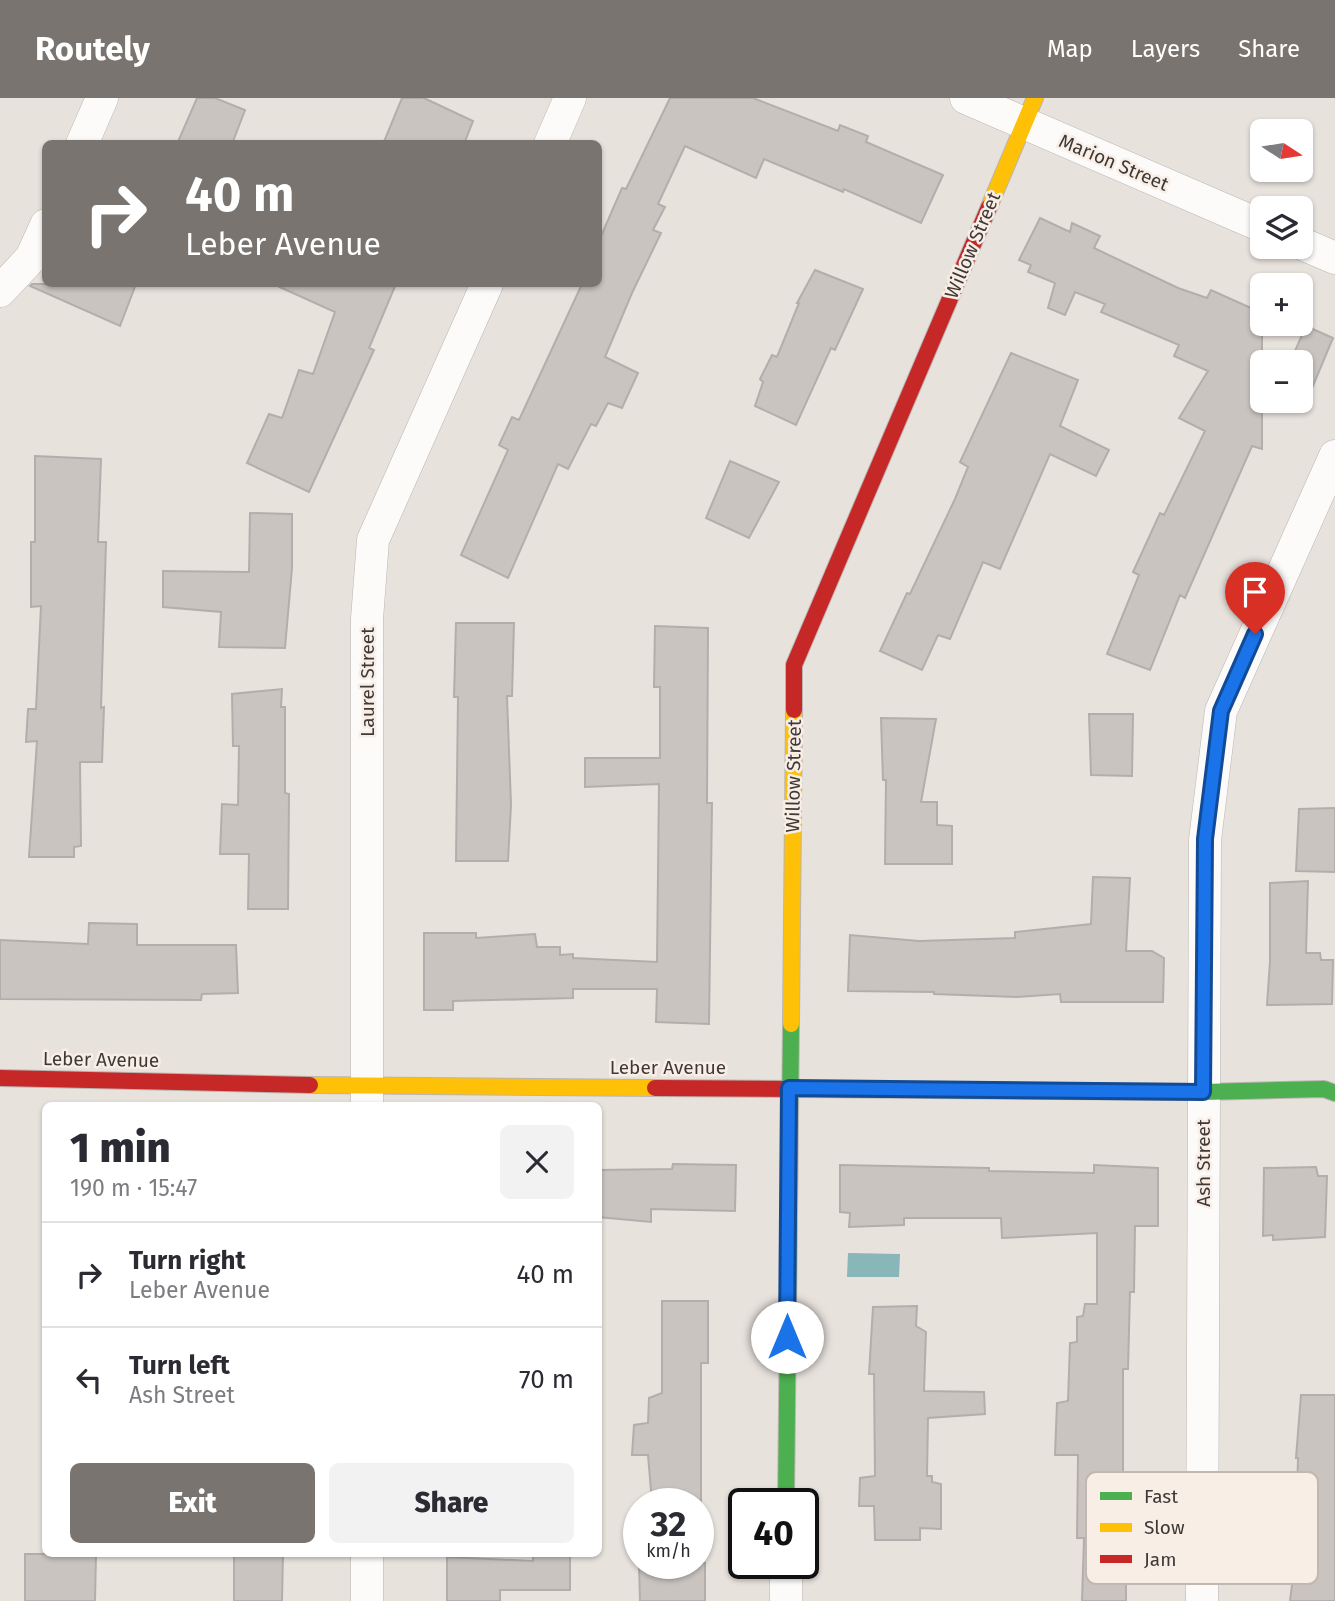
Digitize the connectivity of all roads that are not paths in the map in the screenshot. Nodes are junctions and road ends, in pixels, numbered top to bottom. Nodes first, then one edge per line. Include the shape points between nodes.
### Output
1 (102, 98) edge
2 (570, 98) edge
3 (966, 98) edge
4 (1030, 111) edge
5 (84, 140) edge
6 (552, 140) edge
7 (1250, 220) edge
8 (42, 234) edge
9 (1313, 249) edge
10 (1335, 258) edge
11 (486, 287) edge
12 (0, 291) edge
13 (1335, 456) edge
14 (0, 1078) edge
15 (789, 1088) junction
16 (1203, 1092) junction
17 (1335, 1093) edge
18 (367, 1096) edge
19 (1202, 1472) edge
20 (786, 1488) edge
21 (367, 1557) edge
22 (786, 1579) edge
23 (367, 1601) edge
24 (786, 1601) edge

1 - 5 street
2 - 6 street
3 - 4 street, Marion Street
4 - 7 street, Marion Street
4 - 15 street, Willow Street via 794,665
8 - 12 street via 31,258
9 - 10 street
11 - 18 street, Laurel Street via 373,540 368,619
13 - 16 street, Ash Street via 1221,711 1205,839
14 - 18 street, Leber Avenue
15 - 16 street, Leber Avenue
15 - 18 street, Leber Avenue
15 - 20 street, Willow Street
16 - 17 street, Leber Avenue via 1324,1089
16 - 19 street, Ash Street
21 - 23 street
22 - 24 street

